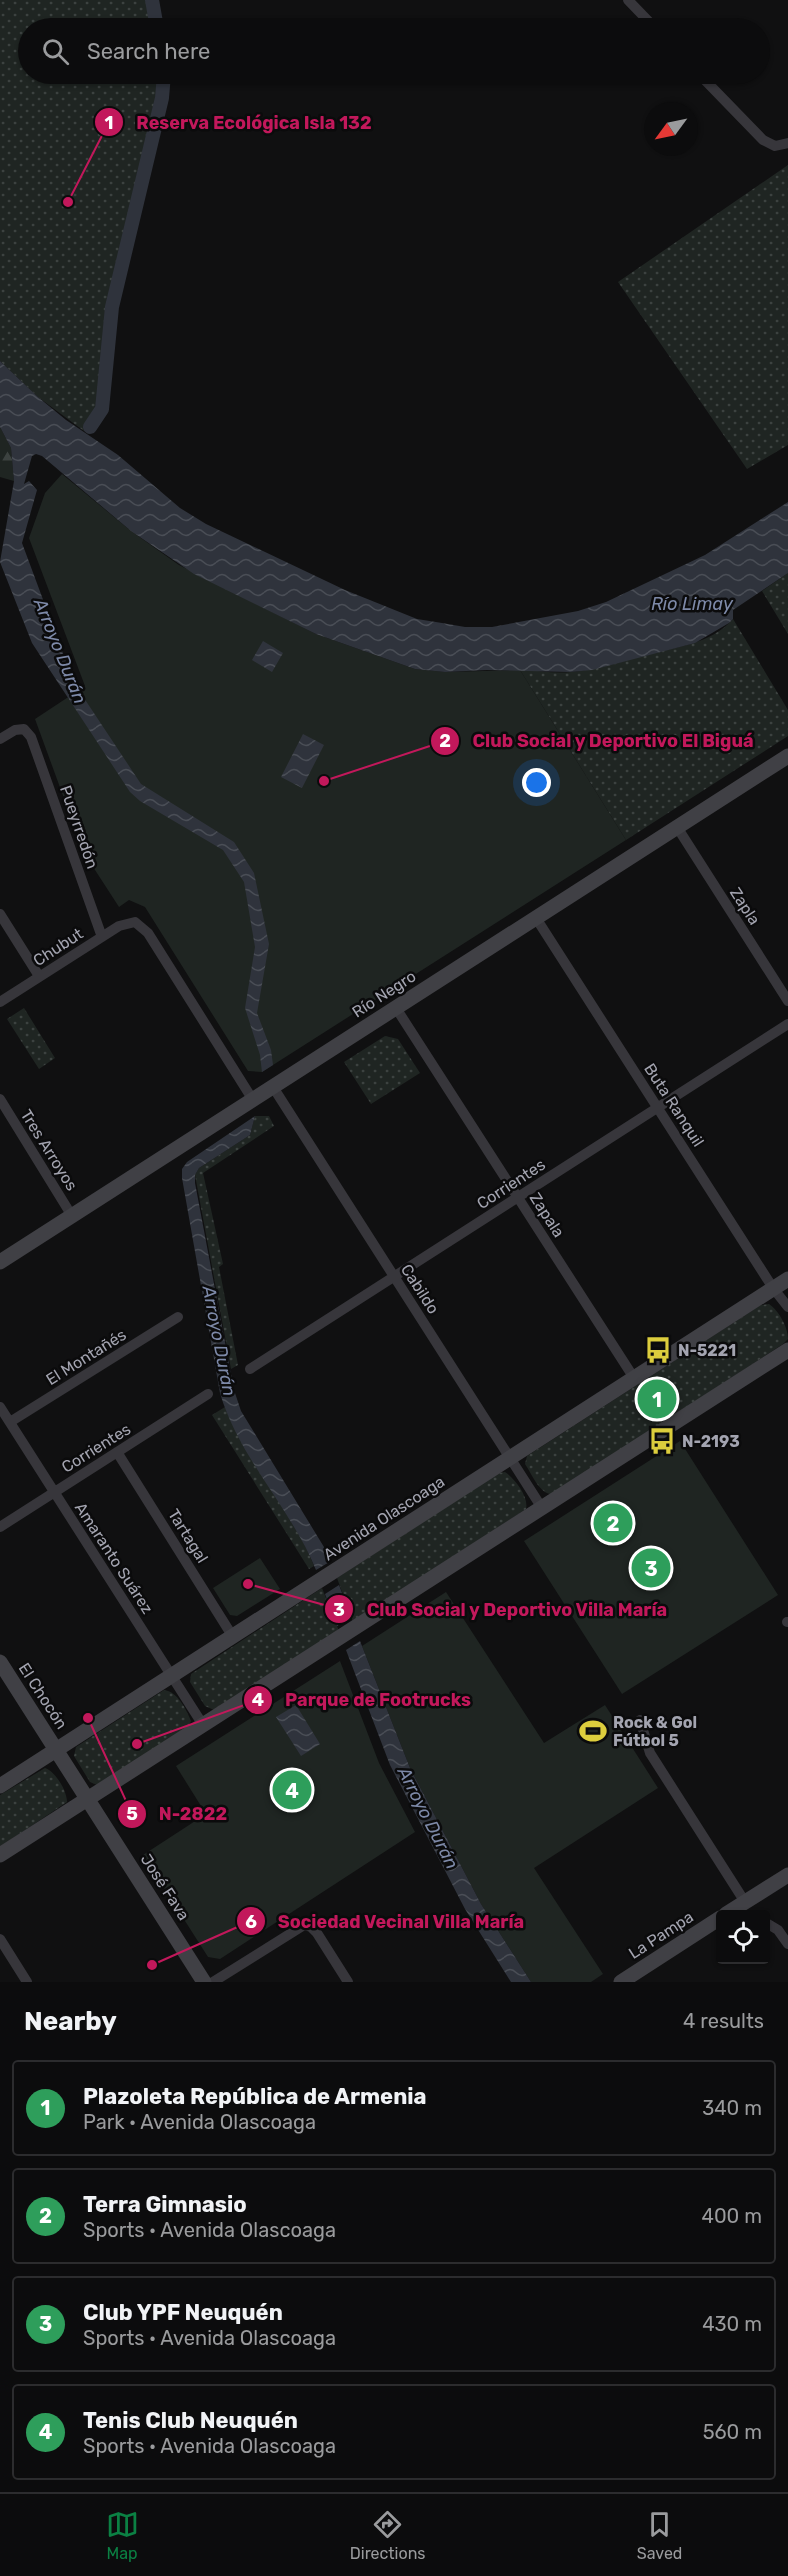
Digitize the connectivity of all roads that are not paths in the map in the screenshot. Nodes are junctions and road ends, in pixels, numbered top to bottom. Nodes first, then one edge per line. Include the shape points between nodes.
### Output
1 (628, 0) edge
2 (645, 18) edge
3 (709, 84) edge
4 (788, 143) edge
5 (0, 739) edge
6 (788, 756) edge
7 (677, 827) junction
8 (0, 914) edge
9 (536, 918) junction
10 (102, 937) junction
11 (39, 976) junction
12 (788, 1001) edge
13 (0, 1002) edge
14 (396, 1008) junction
15 (788, 1024) edge
16 (273, 1087) junction
17 (0, 1100) edge
18 (253, 1100) junction
19 (657, 1107) junction
20 (518, 1197) junction
21 (72, 1216) junction
22 (0, 1262) edge
23 (394, 1276) junction
24 (788, 1279) edge
25 (773, 1288) junction
26 (788, 1307) edge
27 (178, 1317) dead end
28 (788, 1350) edge
29 (249, 1369) dead end
30 (634, 1378) junction
31 (208, 1394) dead end
32 (0, 1407) edge
33 (10, 1422) junction
34 (117, 1452) junction
35 (510, 1458) junction
36 (54, 1492) junction
37 (542, 1508) junction
38 (0, 1527) edge
39 (233, 1636) junction
40 (0, 1662) edge
41 (172, 1676) junction
42 (640, 1720) dead end
43 (203, 1725) junction
44 (56, 1750) junction
45 (0, 1786) edge
46 (87, 1799) junction
47 (0, 1855) edge
48 (788, 1875) edge
49 (745, 1902) junction
50 (732, 1910) edge
51 (716, 1921) edge
52 (770, 1925) edge
53 (0, 1939) edge
54 (788, 1944) edge
55 (27, 1982) edge
56 (204, 1982) edge
57 (213, 1982) edge
58 (348, 1982) edge
59 (621, 1982) edge

1 - 2 street
3 - 4 street via 763,140 776,146
5 - 10 street, Pueyrredón via 24,729 33,741
6 - 7 main road, Río Negro
7 - 9 main road, Río Negro
7 - 12 street, Zapla
8 - 11 street
9 - 14 main road, Río Negro
9 - 19 street, Buta Ranquil
10 - 11 street, Chubut
10 - 18 street, Chubut via 124,923 135,922 148,933
11 - 13 street, Chubut
14 - 16 main road, Río Negro
14 - 20 street, Zapala
15 - 19 street, Corrientes
16 - 18 main road, Río Negro
16 - 23 street, Cabildo
17 - 21 street, Tres Arroyos
18 - 21 main road, Río Negro
19 - 20 street, Corrientes
19 - 25 street, Buta Ranquil
20 - 23 street, Corrientes
20 - 30 street, Zapala
21 - 22 main road, Río Negro
23 - 29 street, Corrientes
23 - 35 street, Cabildo
24 - 25 main road, Avenida Olascoaga
25 - 26 street, Buta Ranquil
25 - 30 main road, Avenida Olascoaga
27 - 33 street, El Montañés
28 - 37 main road
30 - 35 main road, Avenida Olascoaga
31 - 34 street, Corrientes
32 - 33 street, Amaranto Suárez
33 - 36 street, Amaranto Suárez
34 - 36 street, Corrientes
34 - 39 street, Tartagal
35 - 37 street, Cabildo
35 - 39 main road, Avenida Olascoaga
36 - 38 street, Corrientes
36 - 41 street, Amaranto Suárez
37 - 43 main road
39 - 41 main road, Avenida Olascoaga
40 - 44 main road, El Chocón
41 - 43 street, Amaranto Suárez
41 - 44 main road, Avenida Olascoaga
42 - 49 street via 650,1753
43 - 46 main road
44 - 45 main road, Avenida Olascoaga
44 - 46 main road, José Fava
46 - 47 main road
46 - 56 main road, José Fava
48 - 49 main road
49 - 50 main road
51 - 59 main road, La Pampa
52 - 54 street
53 - 55 street
57 - 58 street via 296,1928 307,1925

